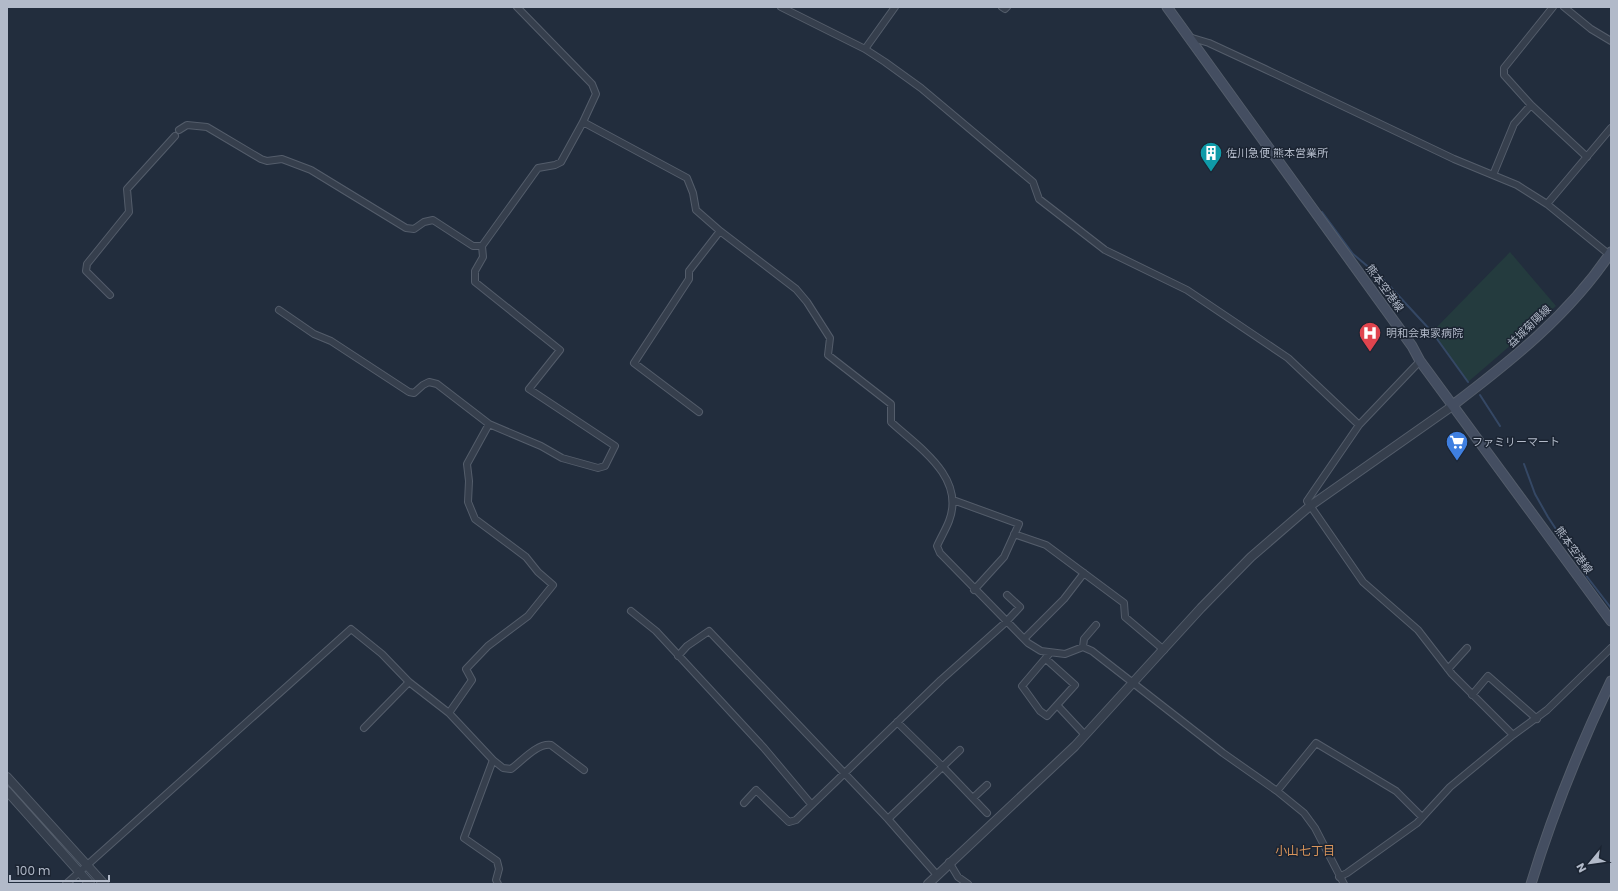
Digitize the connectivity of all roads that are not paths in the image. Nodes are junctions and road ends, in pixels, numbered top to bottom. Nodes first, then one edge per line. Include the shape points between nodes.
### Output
1 (518, 7) edge
2 (780, 7) edge
3 (895, 7) edge
4 (1002, 7) edge
5 (1007, 7) edge
6 (1167, 7) edge
7 (1553, 7) edge
8 (1564, 7) edge
9 (1188, 37) junction
10 (1611, 41) edge
11 (865, 49) junction
12 (1531, 105) junction
13 (583, 122) junction
14 (1611, 128) edge
15 (1587, 157) junction
16 (1493, 175) junction
17 (1547, 204) junction
18 (720, 231) junction
19 (482, 246) junction
20 (1610, 254) edge
21 (110, 295) dead end
22 (279, 310) dead end
23 (1420, 360) junction
24 (1452, 406) junction
25 (699, 412) dead end
26 (489, 424) junction
27 (1359, 425) junction
28 (953, 500) junction
29 (1310, 506) junction
30 (1014, 534) junction
31 (1084, 573) junction
32 (974, 590) junction
33 (1007, 594) dead end
34 (631, 611) dead end
35 (1611, 621) edge
36 (1006, 622) junction
37 (1096, 625) dead end
38 (1024, 639) junction
39 (1083, 647) junction
40 (1467, 648) dead end
41 (1611, 648) edge
42 (1164, 650) junction
43 (1050, 653) junction
44 (678, 656) junction
45 (1046, 659) junction
46 (1448, 669) junction
47 (1611, 681) edge
48 (409, 682) junction
49 (1135, 682) junction
50 (1472, 695) junction
51 (1057, 705) junction
52 (450, 713) junction
53 (1537, 719) junction
54 (897, 722) junction
55 (364, 728) dead end
56 (1085, 735) junction
57 (1513, 735) junction
58 (960, 750) dead end
59 (493, 760) junction
60 (942, 766) junction
61 (584, 770) dead end
62 (844, 772) junction
63 (7, 777) edge
64 (987, 785) dead end
65 (7, 791) edge
66 (1277, 791) junction
67 (973, 798) junction
68 (744, 803) dead end
69 (811, 804) junction
70 (987, 813) dead end
71 (1422, 817) junction
72 (888, 819) junction
73 (950, 862) junction
74 (86, 865) junction
75 (79, 872) junction
76 (937, 875) junction
77 (1341, 882) edge
78 (66, 884) edge
79 (90, 884) edge
80 (104, 884) edge
81 (498, 884) edge
82 (928, 884) edge
83 (968, 884) edge
84 (1531, 884) edge

1 - 13 street via 592,84 596,94
2 - 11 street
3 - 11 street
4 - 5 street
6 - 9 main road, 熊本空港線
7 - 12 street via 1504,68 1504,75
8 - 10 street
9 - 16 street via 1209,43
9 - 23 main road, 熊本空港線 via 1309,202
11 - 27 street via 921,88 1033,182 1039,199 1106,250 1188,290 1288,358
12 - 15 street
12 - 16 street via 1514,124
13 - 18 street via 686,178 693,193 696,210
13 - 19 street via 561,162 538,168
14 - 15 street
15 - 17 street
16 - 17 street via 1517,185
17 - 20 street
18 - 25 street via 689,271 689,279 634,363
18 - 28 street via 796,289 808,302 830,338 828,355 891,404 891,422 936,463 947,478
19 - 21 street via 473,246 433,220 424,222 414,229 406,228 323,175 282,159 261,159 207,127 187,125 127,188 129,212 87,264 86,271
19 - 26 street via 483,257 475,271 475,282 560,350 529,389 615,446 604,466 598,468 562,458 541,446
20 - 24 main road, 益城菊陽線 via 1578,295 1516,356
22 - 26 street via 409,392 414,393 429,382 437,384
23 - 24 main road, 熊本空港線
23 - 27 street
24 - 29 street
24 - 35 main road, 熊本空港線
26 - 52 street via 467,464 468,502 475,519 526,557 553,585 528,616 488,646 466,669 472,680
27 - 29 street via 1307,501
28 - 30 street via 1019,524
28 - 32 street via 950,520 937,546 940,553
29 - 42 street via 1251,557
29 - 46 street via 1364,582 1418,630
30 - 31 street via 1046,545
30 - 32 street via 1004,557
31 - 38 street via 1064,599
31 - 42 street via 1124,603 1125,617
32 - 36 street
33 - 36 street via 1020,607
34 - 44 street via 656,631
36 - 38 street
36 - 54 street
37 - 39 street via 1084,639
38 - 43 street via 1041,651
39 - 43 street via 1065,654
39 - 49 street
40 - 46 street
41 - 53 street
42 - 49 street
43 - 45 street
44 - 62 street via 687,646 709,631
44 - 69 street via 769,754
45 - 51 street via 1075,685
45 - 51 street via 1022,686 1040,711 1047,716
46 - 50 street
47 - 84 main road via 1544,842
48 - 52 street
48 - 55 street
48 - 74 street via 382,654 351,629
49 - 56 street
49 - 66 street via 1223,753
50 - 53 street via 1488,676
50 - 57 street
51 - 56 street
52 - 59 street
53 - 57 street
54 - 60 street
54 - 62 street
56 - 73 street
57 - 71 street via 1450,787
58 - 60 street
59 - 61 street via 503,768 511,769 547,744
59 - 81 street via 464,838 497,861
60 - 67 street
60 - 72 street
62 - 69 street
62 - 72 street
63 - 74 street
64 - 67 street
65 - 75 street
66 - 71 street via 1316,742 1396,791
66 - 77 street via 1304,813 1315,828
67 - 70 street
68 - 69 street via 756,790 789,822 796,820
71 - 77 street
72 - 76 street
73 - 76 street
73 - 83 street via 958,876
74 - 75 street
74 - 80 street
75 - 78 street
75 - 79 street
76 - 82 street

